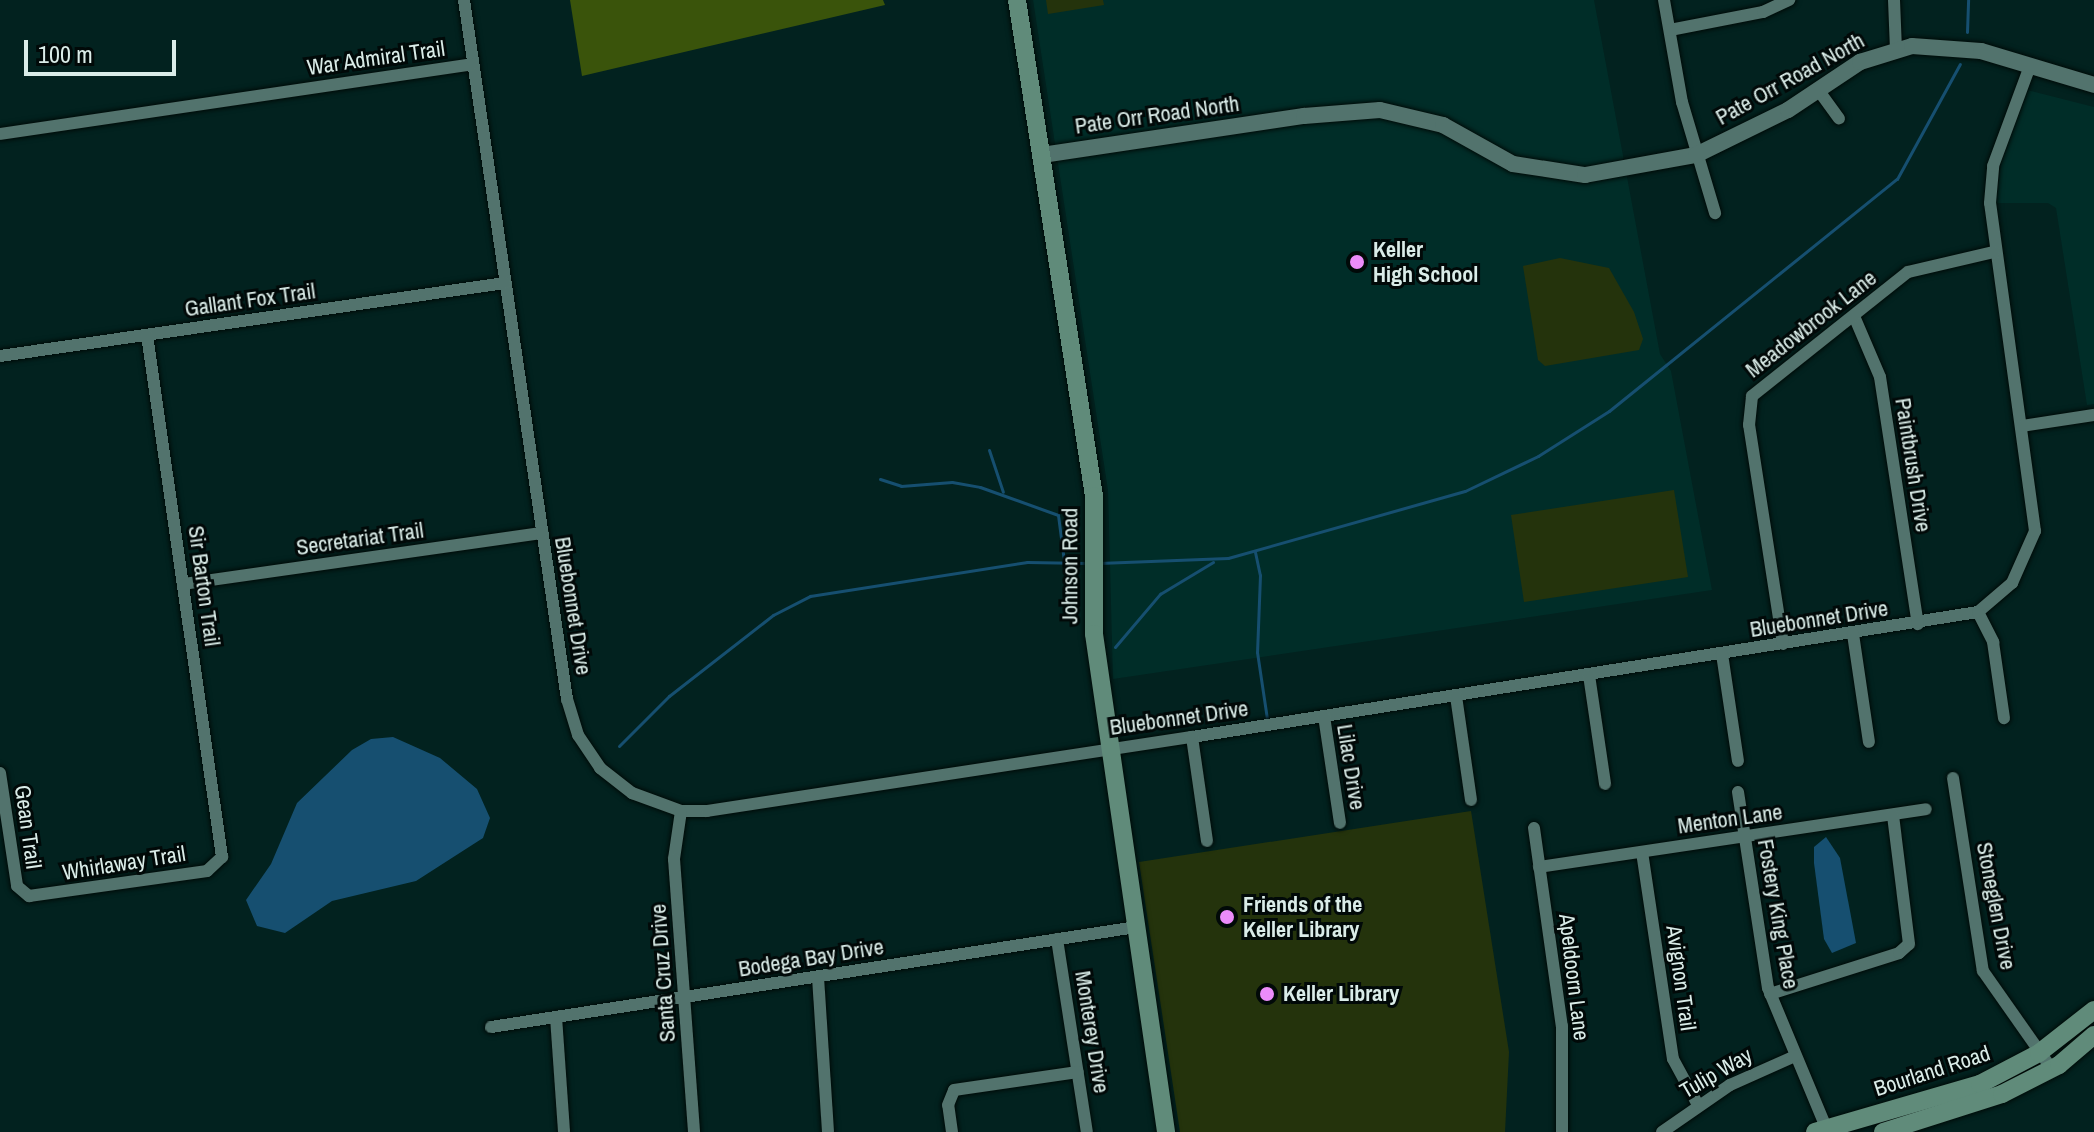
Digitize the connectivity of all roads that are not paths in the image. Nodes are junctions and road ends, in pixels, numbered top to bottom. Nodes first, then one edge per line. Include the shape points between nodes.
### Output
1 (464, 0) edge
2 (1017, 0) edge
3 (1664, 0) edge
4 (1789, 0) edge
5 (1894, 0) edge
6 (1670, 30) junction
7 (1896, 49) junction
8 (473, 64) junction
9 (2030, 66) junction
10 (2094, 85) edge
11 (1819, 91) junction
12 (1839, 119) dead end
13 (0, 134) edge
14 (1042, 155) junction
15 (1696, 155) junction
16 (1715, 213) dead end
17 (1994, 252) junction
18 (505, 283) junction
19 (1854, 316) junction
20 (147, 335) junction
21 (0, 356) edge
22 (2094, 415) edge
23 (2022, 426) junction
24 (542, 533) junction
25 (183, 584) junction
26 (1978, 612) junction
27 (1918, 624) junction
28 (1853, 634) junction
29 (1783, 644) junction
30 (1722, 654) junction
31 (1589, 675) junction
32 (1456, 696) junction
33 (1324, 716) junction
34 (2004, 718) dead end
35 (1192, 737) junction
36 (1869, 742) dead end
37 (1108, 749) junction
38 (1738, 761) dead end
39 (0, 773) edge
40 (1953, 778) dead end
41 (1605, 784) dead end
42 (1738, 792) dead end
43 (1471, 800) dead end
44 (1926, 809) dead end
45 (681, 811) junction
46 (1893, 815) junction
47 (1340, 823) dead end
48 (1534, 828) dead end
49 (1745, 836) junction
50 (1207, 841) dead end
51 (222, 844) joint
52 (1642, 852) junction
53 (1539, 867) junction
54 (17, 886) joint
55 (1136, 927) junction
56 (1057, 939) junction
57 (818, 977) junction
58 (1770, 994) junction
59 (685, 997) junction
60 (2094, 1010) edge
61 (556, 1017) junction
62 (491, 1027) dead end
63 (2094, 1035) edge
64 (2039, 1053) junction
65 (1795, 1056) junction
66 (2052, 1069) junction
67 (1078, 1072) junction
68 (1698, 1105) junction
69 (1821, 1130) edge
70 (564, 1132) edge
71 (694, 1132) edge
72 (828, 1132) edge
73 (952, 1132) edge
74 (1087, 1132) edge
75 (1166, 1132) edge
76 (1562, 1132) edge
77 (1662, 1132) edge
78 (1883, 1132) edge

1 - 8 street, Bluebonnet Drive
2 - 14 main road, Johnson Road
3 - 6 street
4 - 6 street via 1763,12
5 - 7 street
6 - 15 street
7 - 9 street, Pate Orr Road North via 1955,46
7 - 11 street, Pate Orr Road North via 1860,62
8 - 13 street, War Admiral Trail
8 - 18 street, Bluebonnet Drive
9 - 10 street, Pate Orr Road North
9 - 17 street, Bluebonnet Drive via 1993,166
11 - 12 street
11 - 15 street, Pate Orr Road North
14 - 15 street, Pate Orr Road North via 1351,110 1399,112 1443,125 1537,172 1585,175
14 - 37 main road, Johnson Road via 1094,496 1091,585
15 - 16 street
17 - 19 street, Meadowbrook Lane via 1908,272
17 - 23 street, Bluebonnet Drive
18 - 20 street, Gallant Fox Trail
18 - 24 street, Bluebonnet Drive
19 - 27 street, Paintbrush Drive via 1880,377
19 - 29 street, Meadowbrook Lane via 1750,403
20 - 21 street, Gallant Fox Trail
20 - 25 street, Sir Barton Trail
22 - 23 street
23 - 26 street, Bluebonnet Drive via 2035,531 2012,583
24 - 25 street, Secretariat Trail
24 - 45 street, Bluebonnet Drive via 567,699 578,735 600,768 632,793
25 - 51 street, Sir Barton Trail
26 - 27 street, Bluebonnet Drive
26 - 34 street via 1993,642
27 - 28 street, Bluebonnet Drive
28 - 29 street, Bluebonnet Drive
28 - 36 street
29 - 30 street, Bluebonnet Drive
30 - 31 street, Bluebonnet Drive
30 - 38 street
31 - 32 street, Bluebonnet Drive
31 - 41 street
32 - 33 street, Bluebonnet Drive
32 - 43 street
33 - 35 street, Bluebonnet Drive
33 - 47 street, Lilac Drive
35 - 37 street, Bluebonnet Drive
35 - 50 street
37 - 45 street, Bluebonnet Drive via 719,810
37 - 55 main road, Johnson Road
39 - 54 street, Gean Trail
40 - 64 street, Stoneglen Drive via 1983,971
42 - 49 street, Fostery King Place
44 - 46 street, Menton Lane
45 - 59 street, Santa Cruz Drive via 674,859
46 - 49 street, Menton Lane
46 - 58 street via 1911,932 1899,953
48 - 53 street, Apeldoorn Lane
49 - 52 street, Menton Lane
49 - 58 street, Fostery King Place
51 - 54 street, Whirlaway Trail via 222,857 207,871 38,897
52 - 53 street, Menton Lane
52 - 68 street, Avignon Trail via 1671,1049
53 - 76 street, Apeldoorn Lane via 1562,1026
55 - 56 street, Bodega Bay Drive
55 - 75 main road, Johnson Road
56 - 57 street, Bodega Bay Drive
56 - 67 street, Monterey Drive
57 - 59 street, Bodega Bay Drive
57 - 72 street
58 - 65 street, Fostery King Place
59 - 61 street, Bodega Bay Drive
59 - 71 street, Santa Cruz Drive
60 - 64 main road, Bourland Road
61 - 62 street, Bodega Bay Drive
61 - 70 street
63 - 66 main road, Bourland Road
64 - 66 street, Stoneglen Drive
64 - 69 main road, Bourland Road via 1980,1084
65 - 68 street, Tulip Way
65 - 69 street, Fostery King Place
66 - 78 main road, Bourland Road via 1984,1101
67 - 73 street via 954,1090 948,1105
67 - 74 street, Monterey Drive
68 - 77 street, Tulip Way

